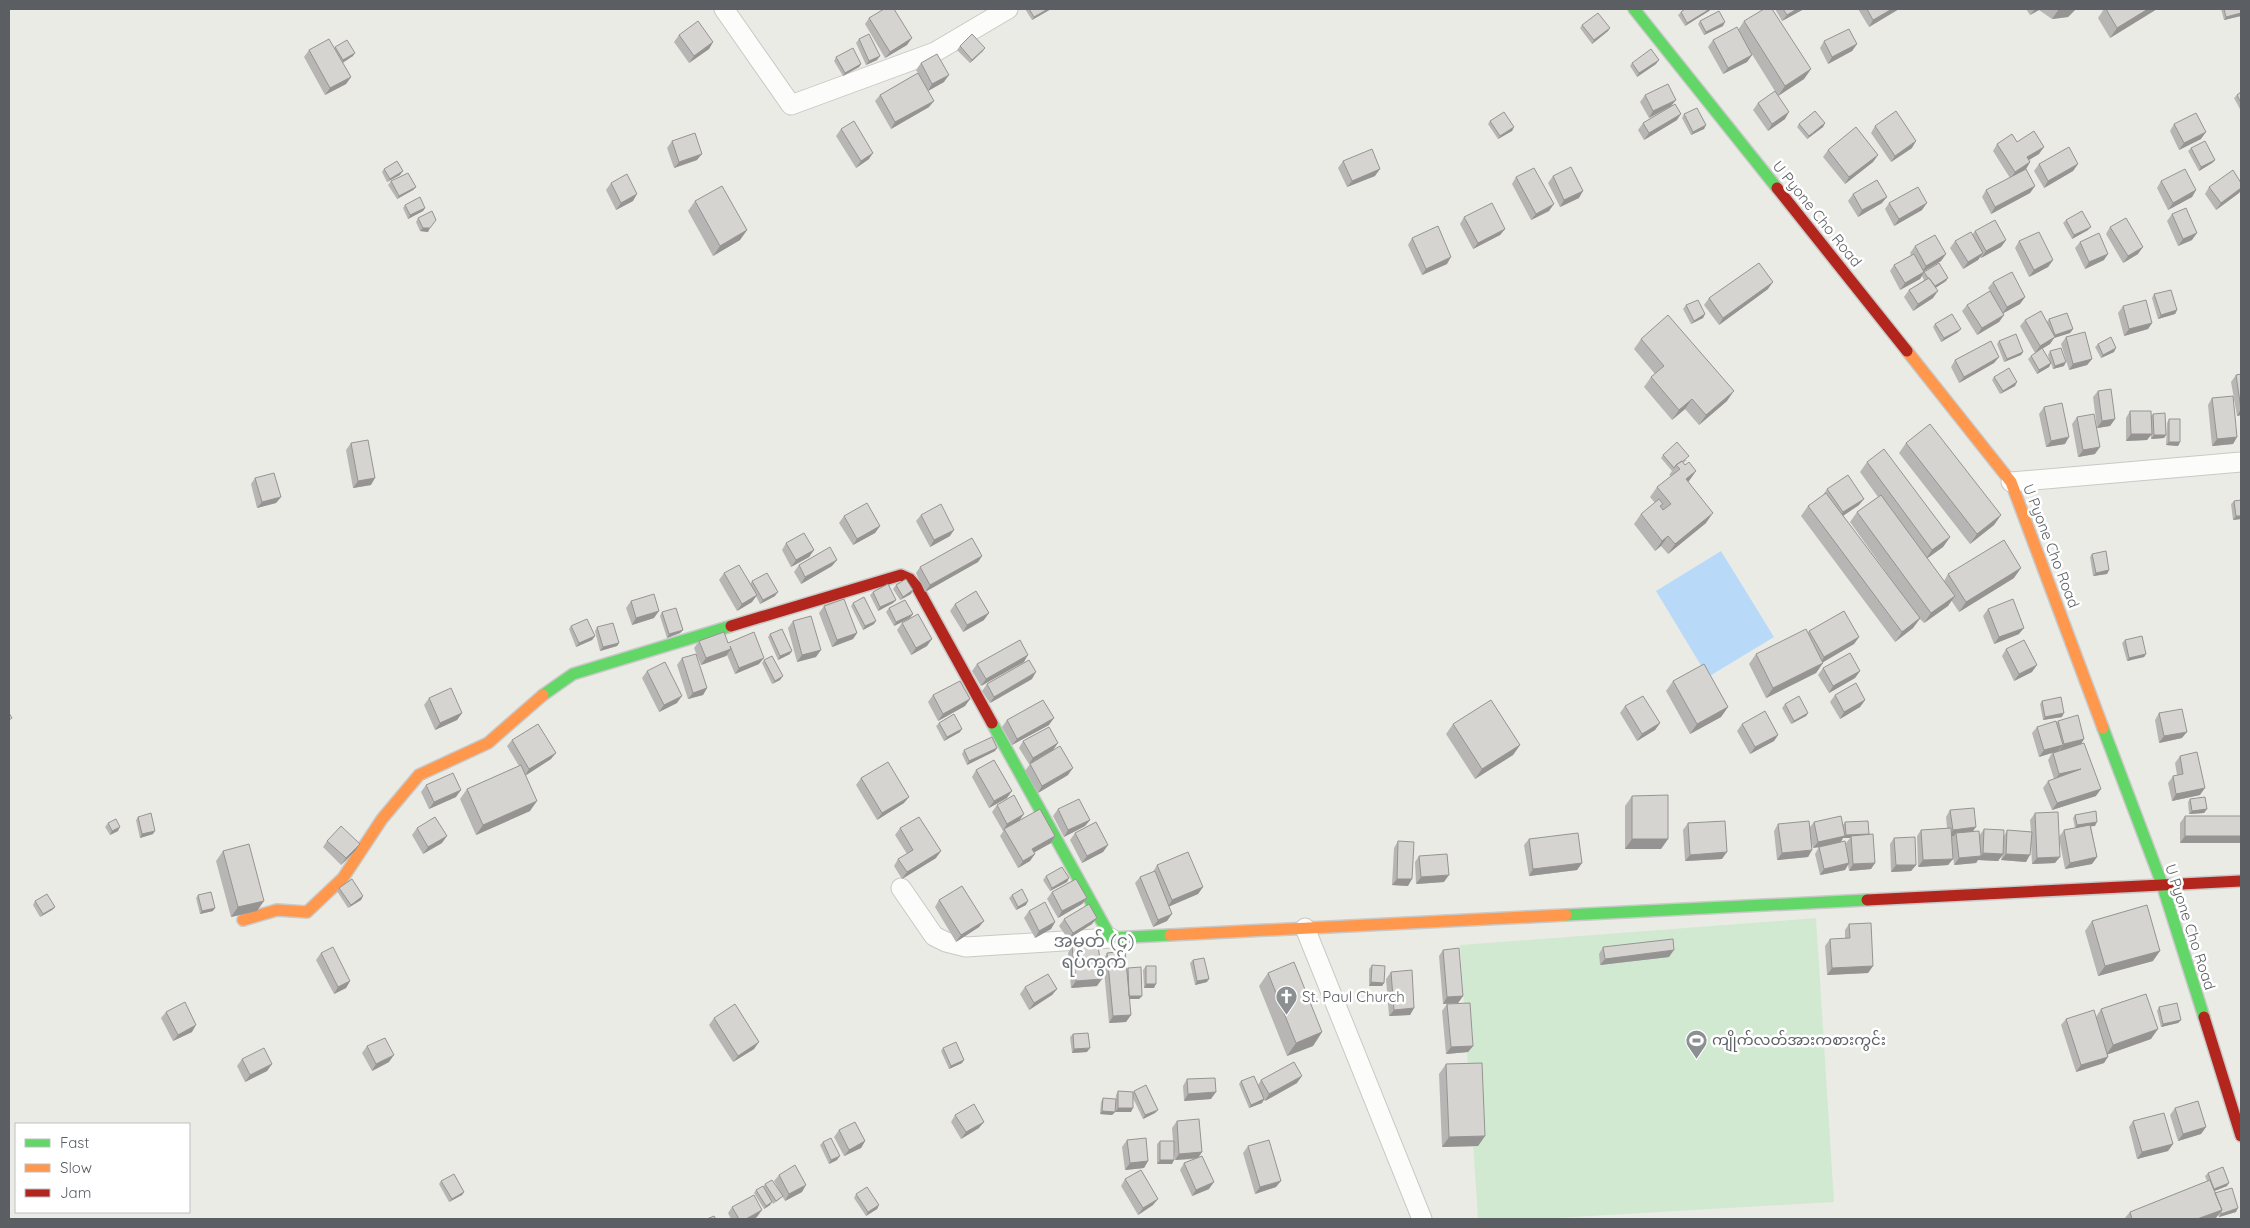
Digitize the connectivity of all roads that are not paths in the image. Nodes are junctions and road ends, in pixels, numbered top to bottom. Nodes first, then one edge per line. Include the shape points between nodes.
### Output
1 (724, 9) edge
2 (1008, 9) edge
3 (1634, 9) edge
4 (2241, 462) edge
5 (2011, 482) junction
6 (2241, 880) edge
7 (2162, 884) junction
8 (901, 888) dead end
9 (243, 920) edge
10 (1305, 928) junction
11 (1111, 938) junction
12 (2241, 1136) edge
13 (1422, 1219) edge

1 - 2 street via 791,105 935,52
3 - 5 street, U Pyone Cho Road
4 - 5 street
5 - 7 street, U Pyone Cho Road
6 - 7 street
7 - 10 street
7 - 12 street, U Pyone Cho Road
8 - 11 street via 934,936 966,947
9 - 11 street via 277,910 306,912 343,878 382,819 419,775 488,743 530,705 573,674 901,575 917,587
10 - 11 street
10 - 13 street

